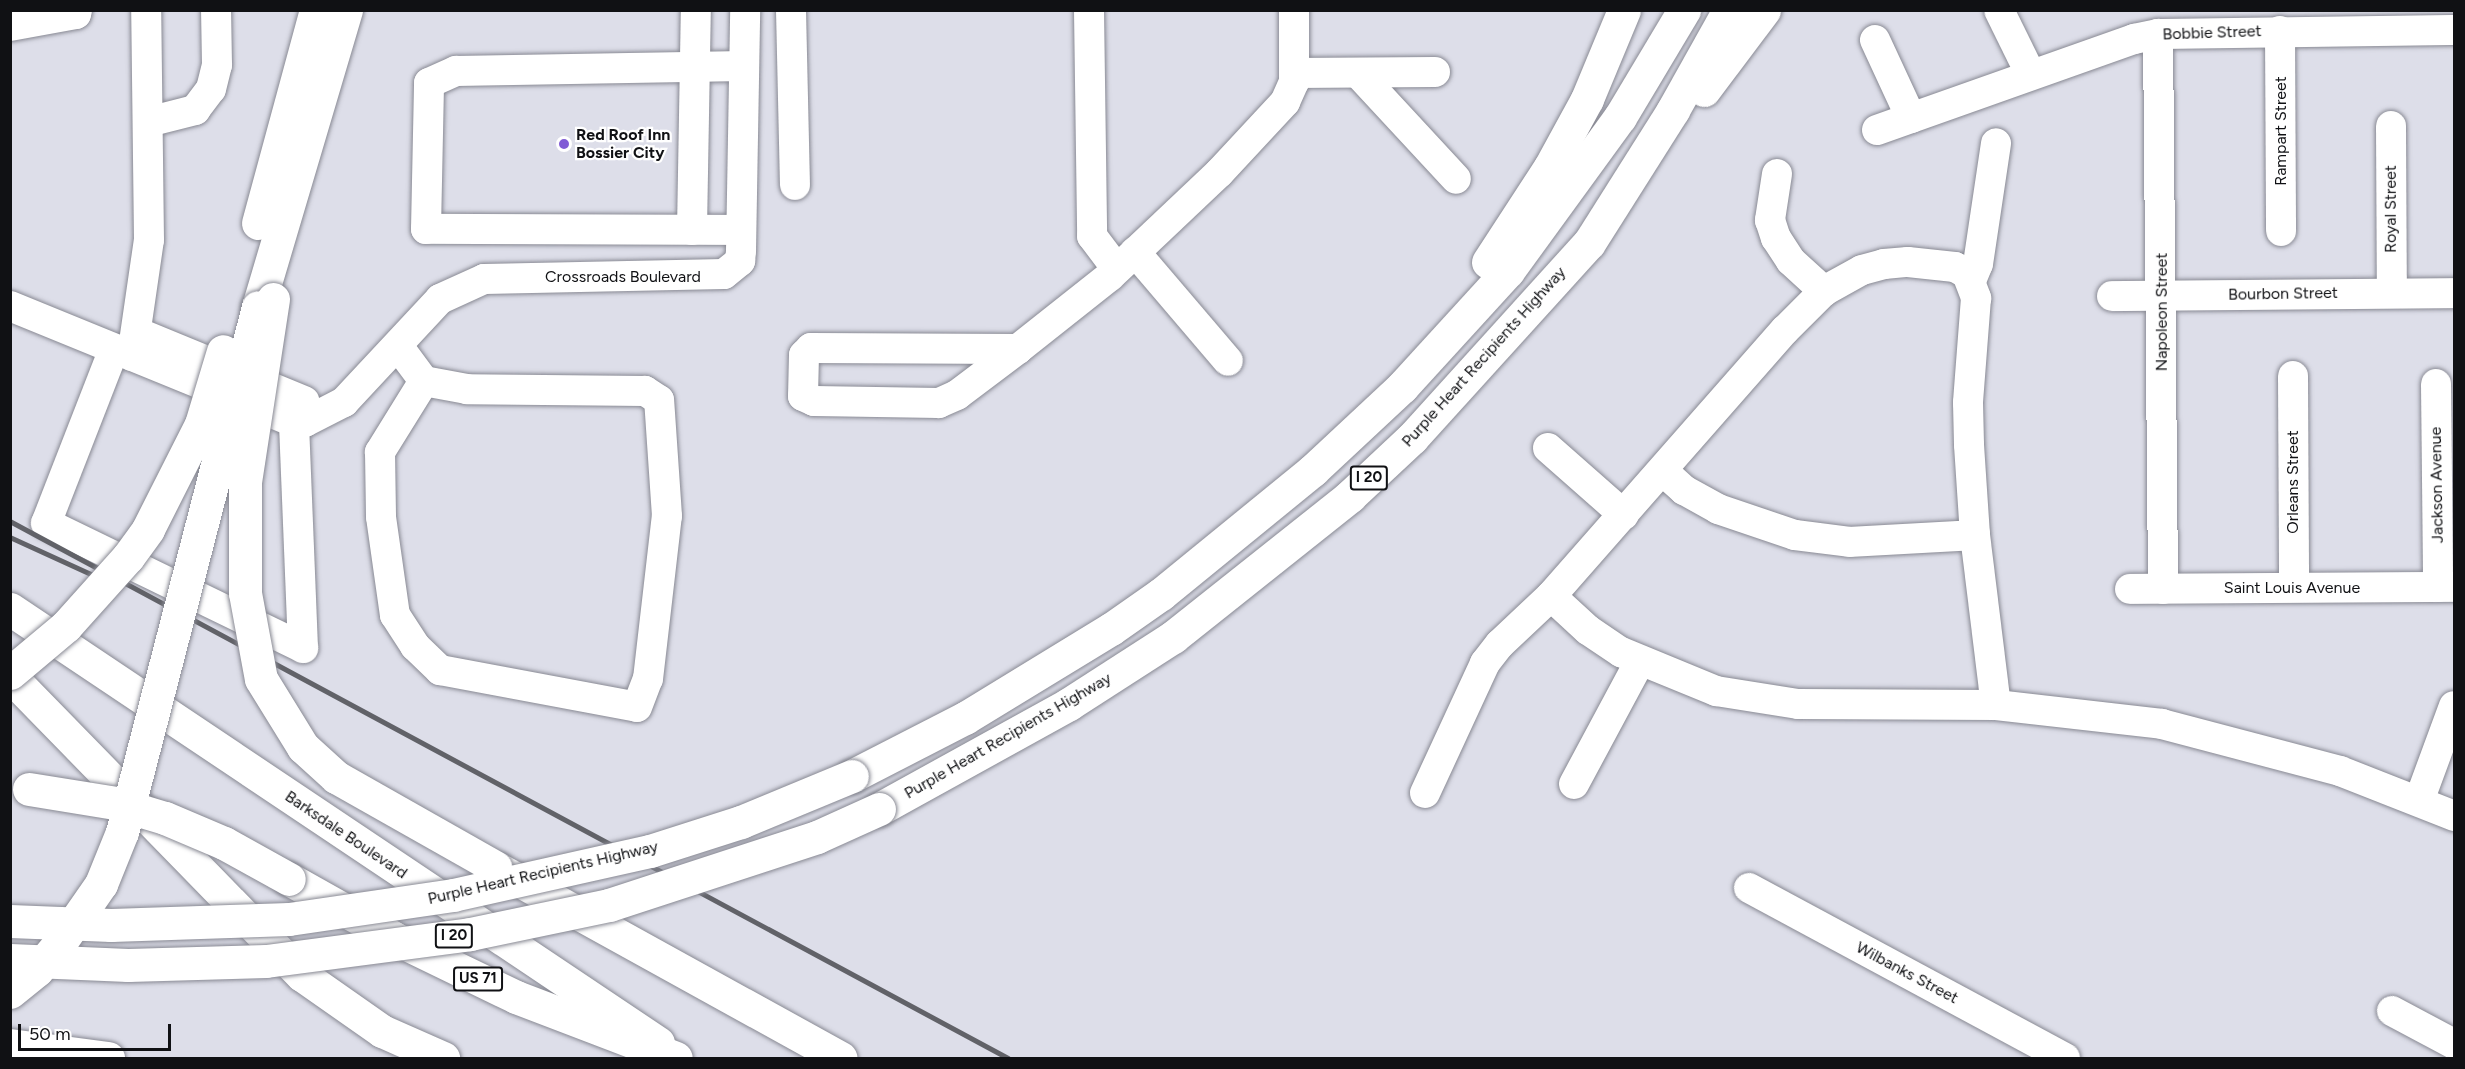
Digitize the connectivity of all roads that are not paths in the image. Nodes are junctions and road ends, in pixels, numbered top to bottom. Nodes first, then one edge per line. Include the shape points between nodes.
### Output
1 (78, 10) edge
2 (146, 10) edge
3 (216, 10) edge
4 (316, 10) edge
5 (346, 10) edge
6 (696, 10) edge
7 (745, 10) edge
8 (791, 10) edge
9 (1089, 10) edge
10 (1294, 10) edge
11 (1623, 10) edge
12 (1684, 10) edge
13 (1730, 10) edge
14 (1764, 10) edge
15 (1999, 10) edge
16 (10, 26) edge
17 (2454, 30) edge
18 (2280, 31) junction
19 (2158, 34) junction
20 (1875, 40) dead end
21 (695, 66) junction
22 (744, 66) junction
23 (1435, 72) dead end
24 (1294, 73) junction
25 (1358, 73) junction
26 (2031, 75) junction
27 (1911, 118) junction
28 (148, 122) junction
29 (2391, 126) dead end
30 (1877, 130) dead end
31 (1996, 143) dead end
32 (1777, 174) dead end
33 (1456, 179) dead end
34 (795, 186) dead end
35 (693, 230) junction
36 (741, 230) junction
37 (2281, 231) dead end
38 (1588, 243) junction
39 (1126, 261) junction
40 (1971, 281) junction
41 (1824, 291) junction
42 (2392, 293) junction
43 (2454, 293) edge
44 (2162, 295) junction
45 (2112, 296) dead end
46 (256, 301) junction
47 (10, 306) edge
48 (127, 346) junction
49 (398, 346) junction
50 (1018, 349) junction
51 (1228, 362) dead end
52 (2293, 376) dead end
53 (424, 381) junction
54 (2436, 384) dead end
55 (1402, 387) junction
56 (301, 415) junction
57 (1548, 448) dead end
58 (1664, 471) junction
59 (1624, 515) junction
60 (1974, 535) junction
61 (2294, 587) junction
62 (2446, 587) edge
63 (2130, 589) dead end
64 (2163, 589) junction
65 (1551, 596) junction
66 (10, 609) edge
67 (1640, 661) junction
68 (10, 674) edge
69 (1996, 705) junction
70 (2454, 706) edge
71 (1574, 784) dead end
72 (20, 790) edge
73 (1425, 793) dead end
74 (2419, 801) junction
75 (2454, 816) edge
76 (1749, 888) dead end
77 (10, 921) edge
78 (10, 960) edge
79 (10, 992) edge
80 (2392, 1011) dead end
81 (10, 1045) edge
82 (2441, 1046) edge
83 (2054, 1056) edge
84 (108, 1059) edge
85 (443, 1059) edge
86 (676, 1059) edge
87 (682, 1059) edge
88 (840, 1059) edge

1 - 16 street via 76,14
2 - 28 street
3 - 28 street via 217,65 211,89 195,110
4 - 46 main road
5 - 46 main road
6 - 21 street
7 - 22 street, Crossroads Boulevard
8 - 34 street
9 - 39 street via 1092,236
10 - 24 street
11 - 55 main road via 1587,99 1529,203 1436,332
12 - 55 main road, Purple Heart Recipients Highway / I 20 via 1620,117 1551,216 1478,306
13 - 38 main road, Purple Heart Recipients Highway / I 20
14 - 38 main road
15 - 26 street
17 - 18 street, Bobbie Street
18 - 19 street, Bobbie Street
18 - 37 street, Rampart Street
19 - 26 street, Bobbie Street
19 - 44 street, Napoleon Street
20 - 27 street
21 - 22 street
21 - 35 street
21 - 35 street via 456,71 429,83 426,229
22 - 36 street, Crossroads Boulevard
23 - 25 street
24 - 25 street
24 - 39 street via 1286,102 1219,173
25 - 33 street
26 - 27 street, Bobbie Street
27 - 30 street, Bobbie Street
28 - 48 street via 149,240
29 - 42 street, Royal Street
31 - 40 street via 1978,264
32 - 41 street via 1770,220 1776,238 1791,261
35 - 36 street
36 - 49 street, Crossroads Boulevard via 740,261 724,274 484,279 440,299
38 - 78 main road, Purple Heart Recipients Highway / I 20, bridge via 1412,438 1260,572 1173,637 1069,704 879,809 817,837 609,905 470,934 266,961 128,965
39 - 50 street
39 - 51 street
40 - 41 street via 1955,267 1908,262 1862,270
40 - 60 street via 1976,298 1968,403
41 - 58 street via 1785,330
42 - 43 street, Bourbon Street
42 - 44 street, Bourbon Street
44 - 45 street, Bourbon Street
44 - 64 street, Napoleon Street
46 - 68 main road, bridge via 148,529 66,626
46 - 79 main road, bridge via 122,832 101,884 66,935 37,970
46 - 88 main road, bridge via 245,483 246,604 261,679 303,747 336,777
47 - 48 street
48 - 56 street
48 - 56 street via 46,523 303,648
49 - 53 street
49 - 56 street, Crossroads Boulevard via 345,402
50 - 50 street via 957,395 939,403 814,401 803,396 804,355 811,348
52 - 61 street, Orleans Street
53 - 53 street via 380,452 388,580 395,615 415,646 440,670 637,707 648,679 667,516 658,399 645,391 467,389
54 - 62 street, Jackson Avenue
55 - 77 main road, Purple Heart Recipients Highway / I 20, bridge via 1313,470 1161,594 1053,667 852,776 741,822 650,851 453,895 289,919 111,925
57 - 59 street
58 - 59 street
58 - 60 street via 1684,489 1718,509 1795,535 1850,542
59 - 65 street
60 - 69 street
61 - 62 street, Saint Louis Avenue
61 - 64 street, Saint Louis Avenue
63 - 64 street, Saint Louis Avenue
65 - 67 street via 1588,630
65 - 73 street via 1485,663
66 - 87 main road, Barksdale Boulevard
67 - 69 street via 1716,691 1760,700
67 - 71 street
68 - 85 main road via 302,975 382,1031
69 - 74 street via 2162,724 2284,754
70 - 74 street
72 - 86 main road, US 71, bridge via 114,803 165,818 224,843 394,938 516,997
74 - 75 street
76 - 83 street, Wilbanks Street
80 - 82 street
81 - 84 main road

